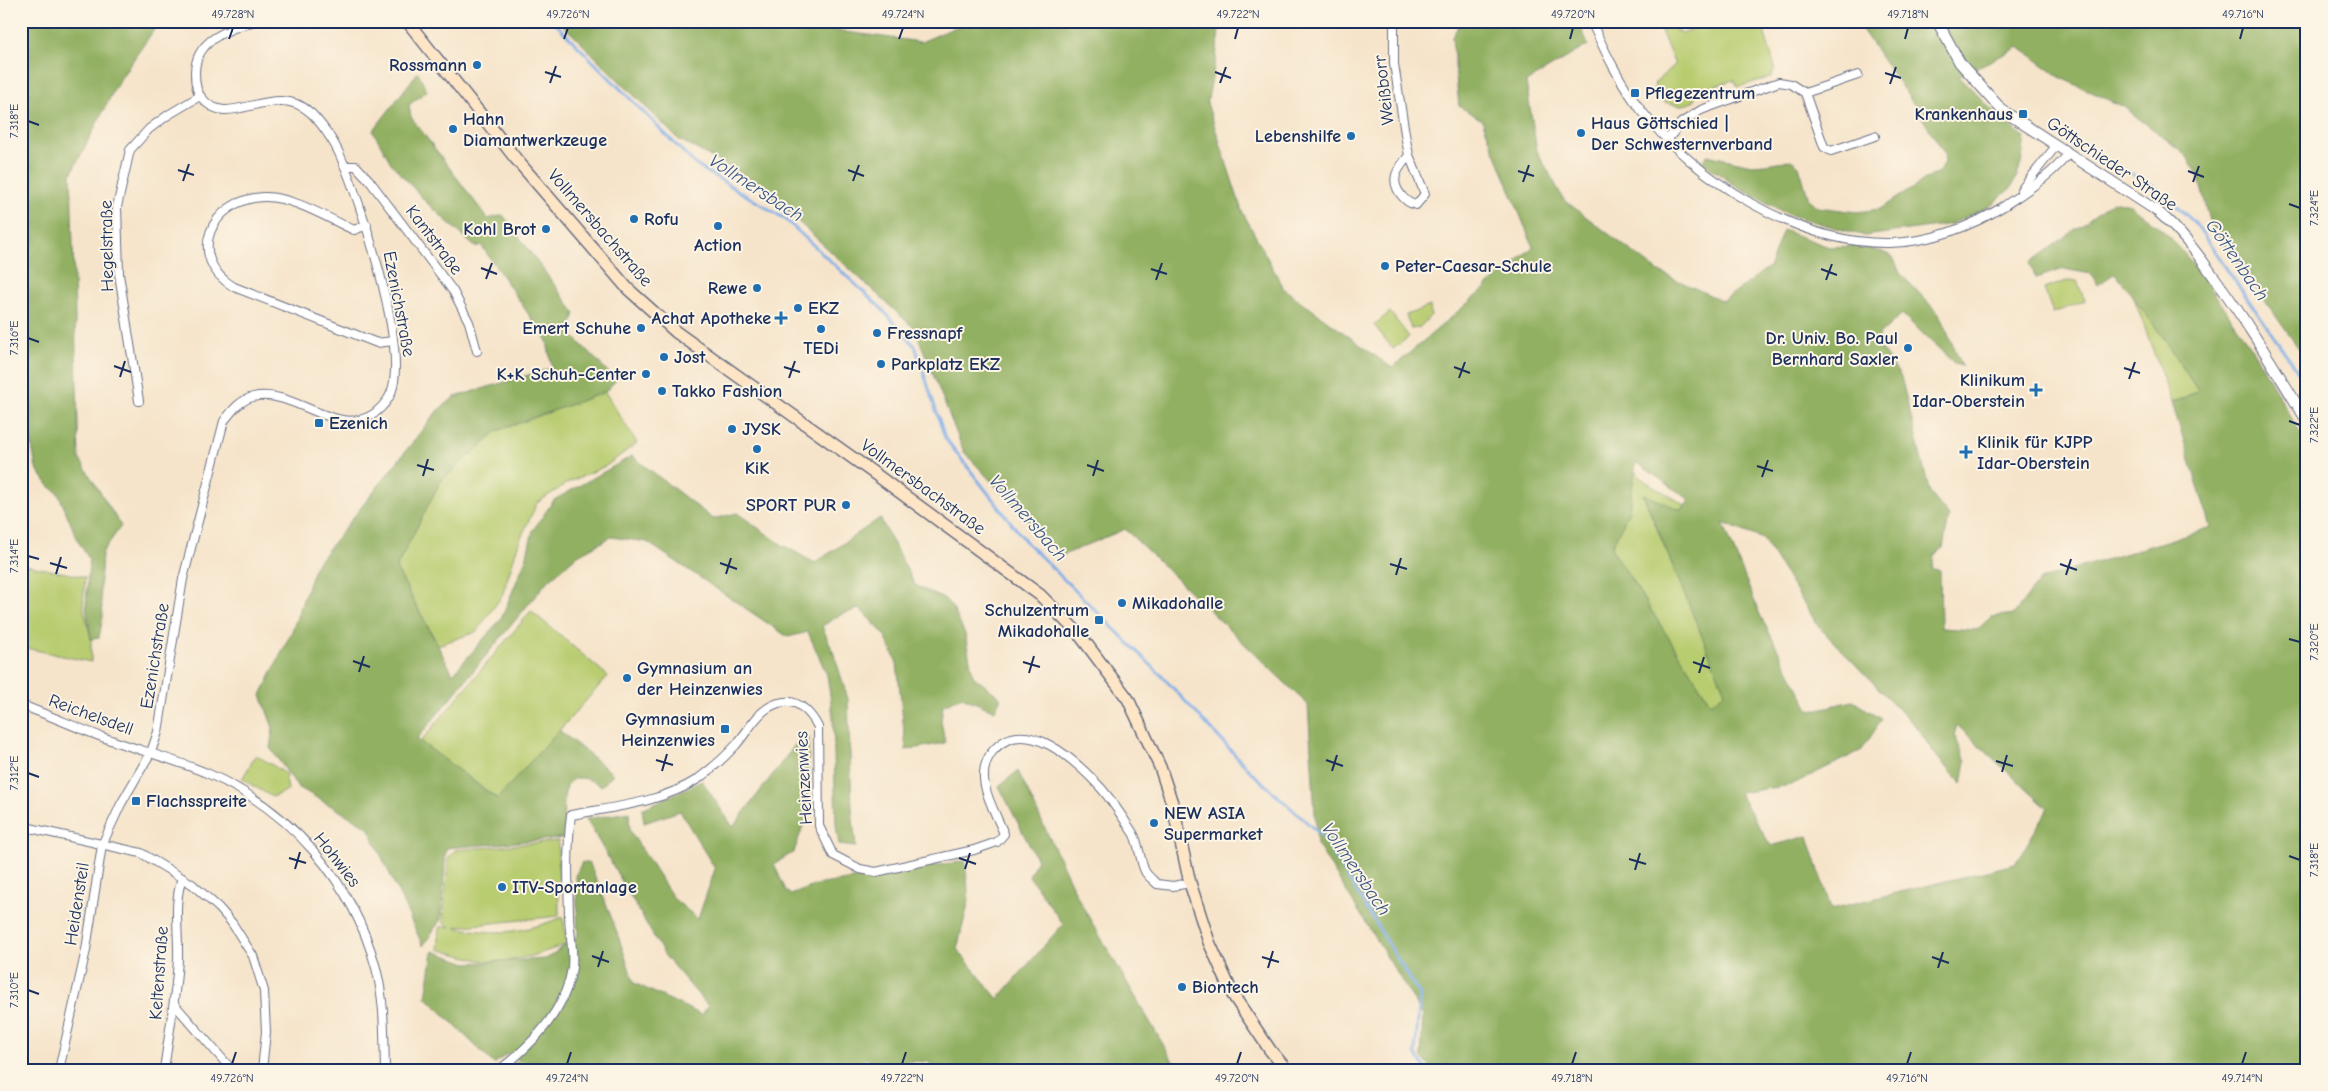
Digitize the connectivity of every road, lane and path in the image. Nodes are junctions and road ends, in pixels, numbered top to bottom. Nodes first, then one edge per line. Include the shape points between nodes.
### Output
1 (255, 21) edge
2 (408, 21) edge
3 (1394, 21) edge
4 (1591, 21) edge
5 (1937, 21) edge
6 (1858, 75) dead end
7 (1805, 93) junction
8 (200, 96) junction
9 (1875, 136) dead end
10 (1668, 139) junction
11 (2056, 146) junction
12 (2068, 154) junction
13 (1409, 155) junction
14 (344, 166) junction
15 (2013, 199) junction
16 (367, 225) junction
17 (393, 341) junction
18 (478, 351) dead end
19 (139, 401) dead end
20 (2307, 421) edge
21 (21, 705) edge
22 (151, 752) junction
23 (21, 826) edge
24 (102, 845) junction
25 (182, 878) junction
26 (1190, 883) junction
27 (174, 1004) junction
28 (59, 1070) edge
29 (164, 1070) edge
30 (232, 1070) edge
31 (262, 1070) edge
32 (385, 1070) edge
33 (499, 1070) edge
34 (1287, 1070) edge

1 - 8 street via 229,28 200,52 194,68 194,81
2 - 26 main road, Vollmersbachstraße via 516,159 628,289 676,332 1040,595 1079,634 1138,717 1172,803
3 - 13 street, Weißborr via 1394,64
4 - 10 street via 1631,95
5 - 11 street, Göttschieder Straße via 1960,63 1988,96
6 - 7 street
7 - 9 street via 1824,147 1831,151
7 - 10 street via 1791,84 1779,82 1701,110 1681,122
8 - 14 street, Ezenichstraße via 227,110 239,110 271,100 286,100 300,106 311,113 321,126
8 - 19 street, Hegelstraße via 149,129 130,150 118,208 119,274
10 - 15 street via 1718,183 1773,214 1809,228 1856,240 1891,243 1944,233 1986,216
11 - 12 street, Göttschieder Straße
11 - 15 street
12 - 15 street
12 - 20 street, Göttschieder Straße via 2157,211 2186,239 2238,310
13 - 13 street, Weißborr via 1425,194 1416,204 1409,204 1403,199 1395,176
14 - 16 street, Ezenichstraße
14 - 18 street, Kantstraße via 356,166 369,180 453,291 469,322
16 - 17 street, Ezenichstraße via 382,280
16 - 17 street via 354,230 287,200 265,197 240,201 220,214 210,232 208,250 222,280 234,287 377,343
17 - 22 street, Ezenichstraße via 396,371 391,394 381,408 367,418 356,421 334,418 283,398 269,396 242,401 224,421 183,579 158,732
21 - 22 street, Reichelsdell
22 - 24 street, Heidensteil
22 - 32 street, Hohwies via 209,774 270,808 326,865 358,915 376,969 384,1022
23 - 24 street
24 - 25 street via 141,853
24 - 28 street, Heidensteil via 86,950
25 - 27 street, Keltenstraße via 178,893
25 - 31 street via 219,908 253,956 266,1004
26 - 33 street, Heinzenwies via 1157,884 1145,872 1134,836 1101,787 1049,744 1027,736 1001,744 989,756 984,771 984,786 1004,834 997,842 876,872 860,869 833,855 819,826 818,727 811,713 785,701 772,705 755,718 735,746 698,779 640,803 571,815 569,914 572,954 568,983 550,1020 530,1044
26 - 34 main road, Vollmersbachstraße via 1209,942 1233,995
27 - 29 street, Keltenstraße
27 - 30 street

